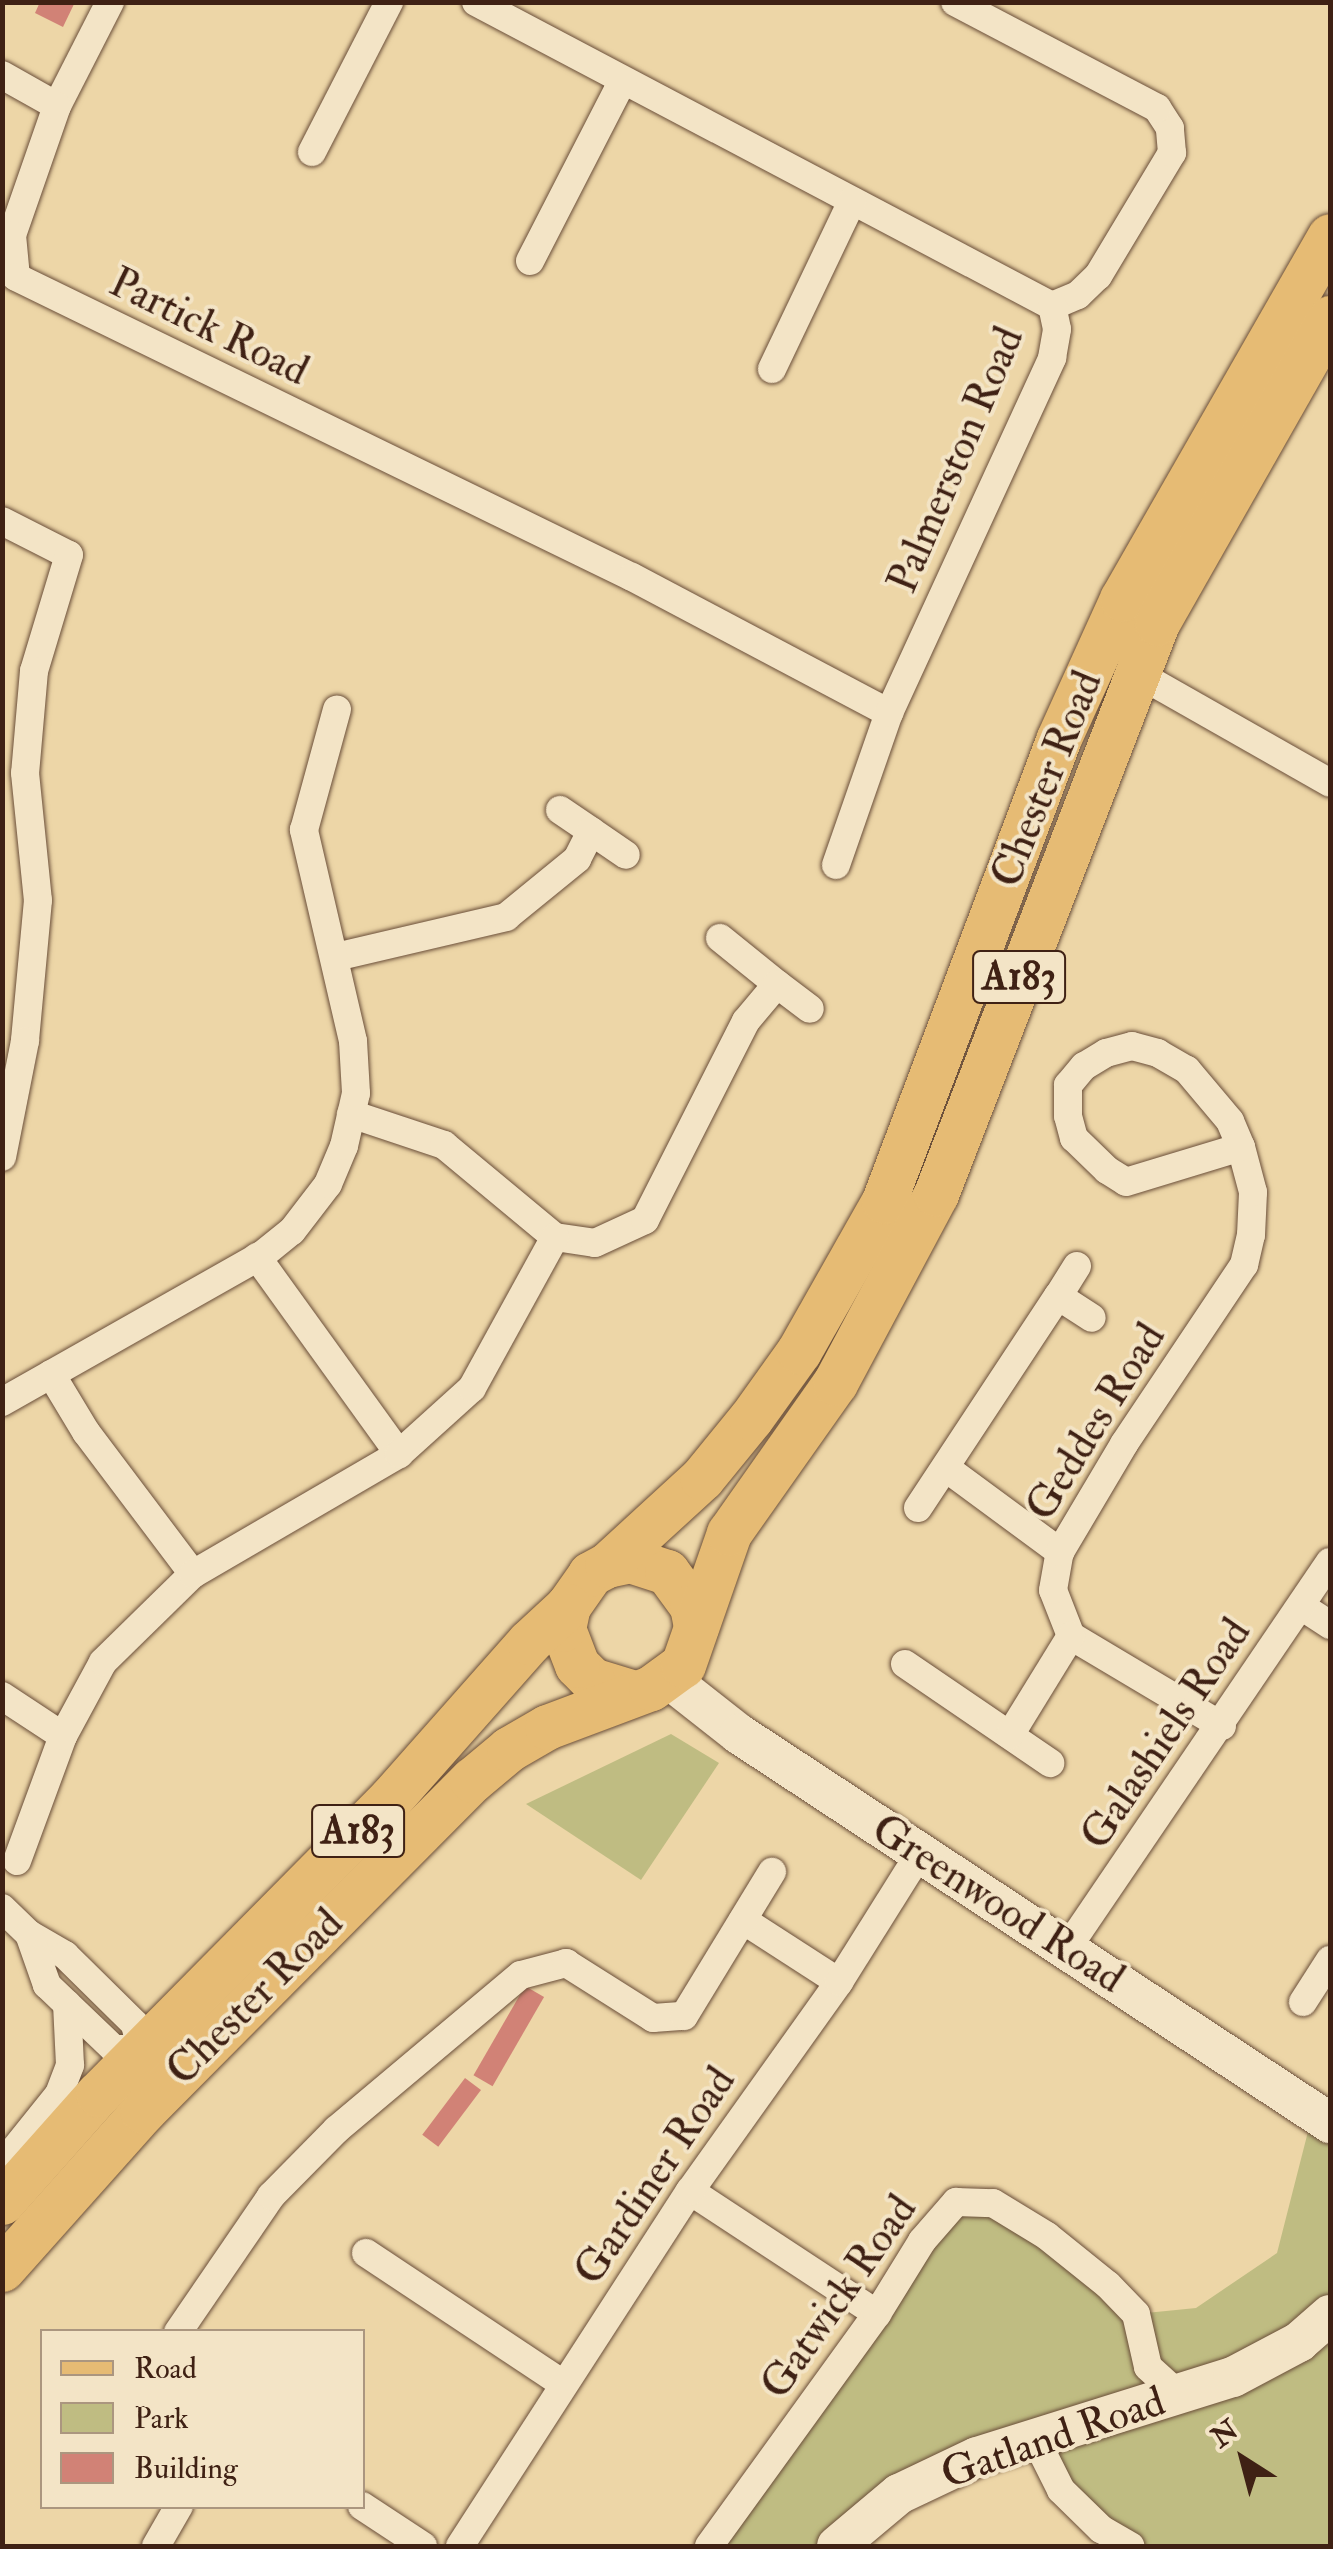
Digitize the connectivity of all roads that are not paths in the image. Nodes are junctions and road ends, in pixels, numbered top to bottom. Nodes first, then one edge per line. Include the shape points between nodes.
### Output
1 (110, 2) edge
2 (389, 2) edge
3 (476, 2) edge
4 (956, 2) edge
5 (2, 74) edge
6 (623, 80) junction
7 (58, 106) junction
8 (312, 152) dead end
9 (852, 201) junction
10 (1330, 236) edge
11 (530, 261) dead end
12 (1052, 306) junction
13 (1330, 318) edge
14 (772, 370) dead end
15 (2, 521) edge
16 (1136, 672) junction
17 (337, 709) dead end
18 (890, 712) junction
19 (1330, 784) edge
20 (560, 810) dead end
21 (591, 831) junction
22 (626, 855) dead end
23 (836, 865) dead end
24 (720, 938) dead end
25 (336, 957) junction
26 (777, 984) junction
27 (810, 1008) dead end
28 (14, 1035) edge
29 (351, 1114) junction
30 (1241, 1147) junction
31 (2, 1157) edge
32 (555, 1237) junction
33 (256, 1258) junction
34 (1076, 1266) dead end
35 (1058, 1296) junction
36 (1092, 1318) dead end
37 (51, 1374) junction
38 (2, 1402) edge
39 (399, 1454) junction
40 (946, 1468) junction
41 (918, 1508) dead end
42 (1060, 1552) junction
43 (1330, 1562) edge
44 (607, 1565) junction
45 (193, 1574) junction
46 (568, 1606) junction
47 (1301, 1606) junction
48 (1330, 1626) edge
49 (696, 1627) junction
50 (1072, 1636) junction
51 (905, 1664) dead end
52 (650, 1685) junction
53 (2, 1696) edge
54 (1222, 1726) junction
55 (1010, 1735) junction
56 (63, 1736) junction
57 (1050, 1763) dead end
58 (920, 1853) junction
59 (17, 1861) dead end
60 (772, 1872) dead end
61 (2, 1908) edge
62 (743, 1920) junction
63 (29, 1934) junction
64 (1066, 1950) junction
65 (1330, 1960) edge
66 (838, 1982) junction
67 (1304, 2002) dead end
68 (66, 2004) junction
69 (141, 2049) junction
70 (174, 2079) junction
71 (1330, 2124) edge
72 (2, 2166) edge
73 (690, 2191) junction
74 (2, 2202) edge
75 (366, 2254) dead end
76 (2, 2269) edge
77 (877, 2314) junction
78 (1330, 2315) edge
79 (180, 2329) edge
80 (562, 2384) junction
81 (1179, 2395) junction
82 (1036, 2440) junction
83 (365, 2508) edge
84 (178, 2509) edge
85 (156, 2546) edge
86 (423, 2546) edge
87 (460, 2546) edge
88 (709, 2546) edge
89 (837, 2546) edge
90 (1130, 2546) edge

1 - 7 street, Partick Road
2 - 8 street
3 - 6 street
4 - 12 street, Palmerston Road via 1157,108 1170,128 1172,153 1098,276
5 - 7 street
6 - 9 street
6 - 11 street
7 - 18 street, Partick Road via 12,235 16,277 632,577
9 - 12 street
9 - 14 street
10 - 44 main road, Chester Road / A183 via 1122,599 1058,740 884,1201 799,1351 751,1418 702,1478
12 - 18 street, Palmerston Road via 1052,358
13 - 16 main road, Chester Road / A183 via 1157,623
15 - 28 street via 69,555 34,671 25,773 38,900
16 - 19 street
16 - 49 main road, Chester Road / A183 via 936,1194 835,1382 729,1533
17 - 25 street via 304,830
18 - 23 street, Palmerston Road
20 - 21 street
21 - 22 street
21 - 25 street via 578,859 506,917
24 - 26 street
25 - 29 street via 353,1041
26 - 27 street
26 - 32 street via 746,1021 645,1220 595,1243
28 - 31 street
29 - 32 street via 444,1145
29 - 33 street via 328,1184 292,1231
30 - 30 street, Geddes Road via 1210,1095 1158,1053 1132,1046 1106,1053 1068,1085 1074,1138 1126,1182
30 - 42 street, Geddes Road via 1253,1192 1244,1265
32 - 39 street via 472,1388
33 - 37 street
33 - 39 street
34 - 35 street
35 - 36 street
35 - 40 street
37 - 38 street
37 - 45 street via 86,1432
39 - 45 street
40 - 41 street
40 - 42 street
42 - 50 street, Geddes Road via 1053,1590
43 - 47 street, Galashiels Road
44 - 46 main road, Chester Road / A183 via 576,1588
44 - 49 main road via 630,1560 667,1572 692,1606
45 - 56 street via 103,1662
46 - 52 main road via 564,1629 576,1665 601,1685
46 - 69 main road, Chester Road / A183 via 391,1798
47 - 48 street
47 - 54 street, Galashiels Road
49 - 52 main road, Chester Road / A183 via 692,1647
50 - 54 street
50 - 55 street
51 - 55 street
52 - 58 street, Greenwood Road
52 - 70 main road, Chester Road / A183 via 509,1749
53 - 56 street
54 - 64 street, Galashiels Road
55 - 57 street
56 - 59 street
58 - 64 street, Greenwood Road
58 - 66 street, Gardiner Road
60 - 62 street
61 - 63 street
62 - 66 street
62 - 79 street via 684,2016 652,2018 566,1962 522,1975 336,2130 284,2183
63 - 68 street via 47,1985
63 - 69 street via 65,1955 135,2024
64 - 71 street, Greenwood Road
65 - 67 street
66 - 73 street, Gardiner Road
68 - 69 street via 114,2049
68 - 72 street via 70,2065 59,2094
69 - 70 main road
69 - 74 main road, Chester Road / A183
70 - 76 main road, Chester Road / A183
73 - 77 street
73 - 80 street, Gardiner Road
75 - 80 street
77 - 81 street, Gatwick Road via 922,2241 956,2202 992,2203 1047,2236 1136,2314 1148,2366
77 - 88 street, Gatwick Road
78 - 81 street, Gatland Road via 1288,2348
80 - 87 street, Gardiner Road
81 - 82 street, Gatland Road
82 - 89 street, Gatland Road via 977,2457 900,2494
82 - 90 street via 1061,2490 1101,2529
83 - 86 street
84 - 85 street

